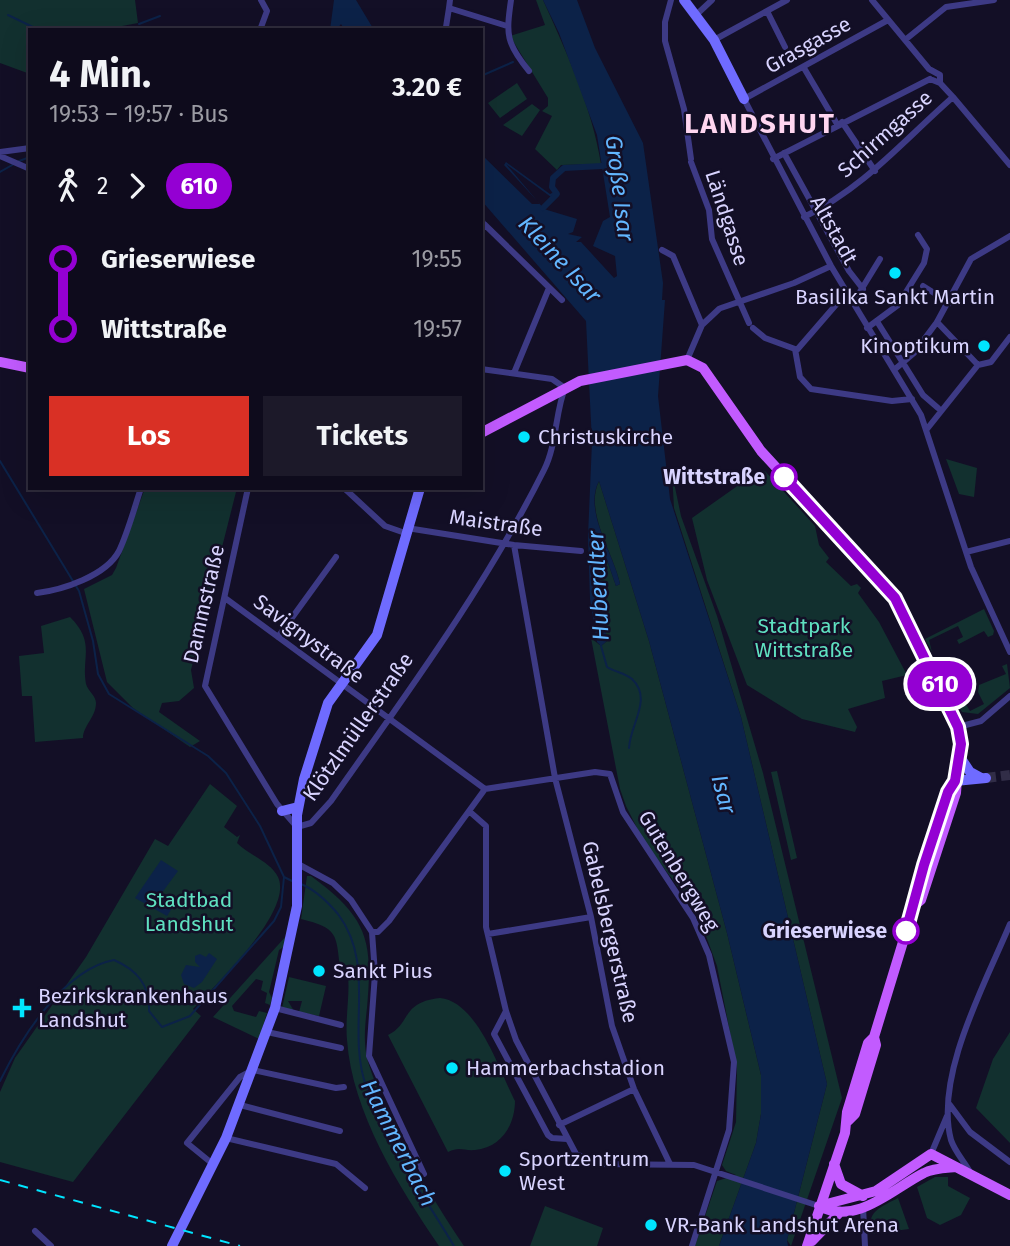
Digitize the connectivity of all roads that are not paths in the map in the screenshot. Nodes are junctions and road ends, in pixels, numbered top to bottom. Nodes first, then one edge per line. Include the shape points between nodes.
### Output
1 (261, 0) edge
2 (450, 0) edge
3 (511, 0) edge
4 (671, 0) edge
5 (684, 0) edge
6 (712, 0) edge
7 (787, 0) edge
8 (872, 0) edge
9 (994, 0) edge
10 (449, 8) junction
11 (767, 11) junction
12 (696, 15) junction
13 (888, 20) junction
14 (507, 26) junction
15 (446, 27) dead end
16 (261, 28) edge
17 (714, 40) junction
18 (905, 40) junction
19 (785, 47) dead end
20 (804, 68) junction
21 (929, 69) junction
22 (529, 71) dead end
23 (930, 79) junction
24 (940, 83) junction
25 (953, 97) junction
26 (744, 99) junction
27 (839, 123) junction
28 (28, 148) edge
29 (784, 153) junction
30 (1, 155) edge
31 (773, 159) junction
32 (1010, 164) edge
33 (28, 168) edge
34 (875, 172) junction
35 (816, 211) junction
36 (804, 217) junction
37 (483, 223) edge
38 (918, 235) dead end
39 (1010, 236) edge
40 (662, 250) dead end
41 (880, 259) dead end
42 (831, 266) junction
43 (923, 286) dead end
44 (549, 288) junction
45 (863, 289) junction
46 (847, 292) junction
47 (562, 300) dead end
48 (737, 300) junction
49 (853, 303) junction
50 (950, 303) junction
51 (937, 322) junction
52 (878, 323) dead end
53 (702, 325) junction
54 (867, 328) junction
55 (1010, 337) edge
56 (796, 351) junction
57 (687, 360) junction
58 (0, 362) edge
59 (978, 365) junction
60 (28, 368) edge
61 (483, 369) edge
62 (894, 370) junction
63 (514, 373) junction
64 (565, 388) junction
65 (547, 397) junction
66 (912, 399) junction
67 (938, 408) dead end
68 (560, 410) junction
69 (927, 429) junction
70 (483, 432) edge
71 (140, 490) edge
72 (248, 490) edge
73 (346, 490) edge
74 (419, 490) edge
75 (405, 530) junction
76 (1010, 541) edge
77 (505, 543) junction
78 (514, 545) junction
79 (581, 551) dead end
80 (966, 552) junction
81 (336, 557) dead end
82 (37, 593) dead end
83 (225, 597) junction
84 (278, 638) junction
85 (1010, 652) edge
86 (341, 685) junction
87 (1010, 696) edge
88 (388, 719) junction
89 (958, 727) junction
90 (960, 757) junction
91 (555, 778) junction
92 (955, 781) junction
93 (485, 789) junction
94 (298, 807) junction
95 (282, 811) junction
96 (469, 811) junction
97 (298, 827) junction
98 (298, 869) junction
99 (590, 917) junction
100 (1010, 924) edge
101 (372, 932) junction
102 (488, 934) junction
103 (275, 1008) junction
104 (506, 1011) junction
105 (341, 1025) dead end
106 (267, 1032) junction
107 (341, 1048) dead end
108 (253, 1070) junction
109 (344, 1087) dead end
110 (634, 1089) junction
111 (240, 1105) junction
112 (949, 1108) junction
113 (559, 1125) junction
114 (340, 1131) dead end
115 (226, 1138) junction
116 (567, 1139) junction
117 (931, 1154) junction
118 (1010, 1162) edge
119 (670, 1164) junction
120 (834, 1164) junction
121 (214, 1165) junction
122 (956, 1167) junction
123 (716, 1171) junction
124 (424, 1174) dead end
125 (971, 1174) junction
126 (907, 1185) junction
127 (365, 1188) dead end
128 (1010, 1195) edge
129 (863, 1201) junction
130 (819, 1206) junction
131 (839, 1213) junction
132 (35, 1231) dead end
133 (51, 1246) edge
134 (172, 1246) edge
135 (692, 1246) edge
136 (808, 1246) edge
137 (865, 1246) edge

1 - 16 street via 267,11
2 - 10 street
3 - 14 street
4 - 48 street, Ländgasse via 666,41 684,109 691,160 709,210 712,239
5 - 12 street, Altstadt
6 - 12 street
7 - 11 street
8 - 13 street
9 - 18 street via 946,7
10 - 14 street
10 - 15 street
11 - 17 street
11 - 19 street
12 - 17 street, Altstadt
13 - 18 street
13 - 20 street, Grasgasse
14 - 22 street via 513,51
17 - 26 street, Altstadt
18 - 21 street
20 - 26 street, Grasgasse
20 - 27 street
21 - 23 street
21 - 24 street via 940,75
23 - 24 street
23 - 27 street
24 - 25 street
25 - 32 street
25 - 34 street, Schirmgasse
26 - 31 street, Altstadt
27 - 29 street
27 - 34 street
28 - 30 street
29 - 31 street
29 - 35 street, Altstadt
30 - 33 street
31 - 36 street, Altstadt
34 - 35 street, Schirmgasse
35 - 36 street, Schirmgasse
35 - 45 street, Altstadt
36 - 42 street, Altstadt
37 - 44 street
38 - 54 street via 927,249 924,263 898,305
39 - 50 street via 971,259
40 - 53 street via 673,256
41 - 45 street
42 - 46 street, Altstadt
42 - 48 street
43 - 50 street
44 - 47 street
44 - 63 street
45 - 49 street
46 - 49 street, Altstadt
46 - 56 street
48 - 53 street
48 - 56 street, Ländgasse via 761,336
49 - 54 street, Altstadt
50 - 51 street
51 - 59 street
51 - 62 street via 914,353
52 - 67 street via 923,395
53 - 57 street
54 - 62 street, Altstadt
55 - 59 street via 991,362
56 - 66 street via 800,377 811,389 893,403
57 - 64 main road
57 - 89 main road via 703,368 761,451 895,598
58 - 60 main road
59 - 69 street
61 - 63 street
62 - 66 street, Altstadt
63 - 64 street via 552,379
64 - 65 main road
64 - 68 street, Klötzlmüllerstraße
65 - 68 street
65 - 70 main road
66 - 69 street, Altstadt
68 - 77 street, Klötzlmüllerstraße via 546,467
69 - 80 street, Altstadt
71 - 82 street via 111,562 71,584
72 - 83 street, Dammstraße
73 - 75 street, Maistraße via 385,526
74 - 75 street
75 - 77 street, Maistraße
75 - 86 street via 377,635
76 - 80 street
77 - 78 street, Maistraße
77 - 88 street, Klötzlmüllerstraße
78 - 79 street, Maistraße
78 - 91 street, Gabelsbergerstraße
80 - 85 street, Altstadt
81 - 84 street
83 - 84 street, Savignystraße
83 - 95 street, Dammstraße via 205,686
84 - 86 street, Savignystraße
86 - 88 street, Savignystraße
86 - 94 street via 326,709
87 - 89 street via 981,721
88 - 93 street, Savignystraße
88 - 97 street, Klötzlmüllerstraße via 331,801 311,823
89 - 90 main road
90 - 92 main road
90 - 92 street via 968,769 984,778
91 - 93 street
91 - 99 street, Gabelsbergerstraße
91 - 123 street, Gutenbergweg via 610,774 623,812 692,918 709,955 734,1062 732,1117
92 - 120 main road via 913,898 915,905 855,1114
93 - 96 street
94 - 95 street
94 - 97 street
95 - 97 street, Dammstraße
96 - 101 street via 389,921
96 - 102 street via 486,826
97 - 98 street, Klötzlmüllerstraße
98 - 101 street via 333,883
98 - 103 street, Klötzlmüllerstraße via 287,960
99 - 102 street
99 - 110 street, Gabelsbergerstraße via 612,1026
100 - 112 street via 957,1050
101 - 124 street via 375,974 369,1056
102 - 104 street
103 - 105 street
103 - 106 street, Klötzlmüllerstraße
104 - 113 street
104 - 116 street via 494,1034 548,1135
106 - 107 street
106 - 108 street, Klötzlmüllerstraße
108 - 109 street
108 - 111 street, Klötzlmüllerstraße
108 - 121 street, Klötzlmüllerstraße via 240,1077 187,1143
110 - 113 street
110 - 119 street, Gabelsbergerstraße
111 - 114 street
111 - 115 street, Klötzlmüllerstraße
112 - 117 street
112 - 118 street via 970,1132
112 - 125 street via 952,1141
113 - 116 street
115 - 121 street, Klötzlmüllerstraße
115 - 127 street via 336,1164
116 - 119 street via 580,1158 598,1164
117 - 122 main road
117 - 126 main road
117 - 129 main road
119 - 123 street
120 - 129 main road via 841,1184
120 - 130 main road
121 - 134 street, Klötzlmüllerstraße
122 - 125 main road
122 - 126 main road via 931,1170
123 - 130 street
123 - 135 street, Gutenbergweg
125 - 128 main road
126 - 129 main road via 881,1201
129 - 130 main road
129 - 131 main road
129 - 137 street
130 - 131 main road
130 - 136 main road
131 - 136 main road
132 - 133 street

